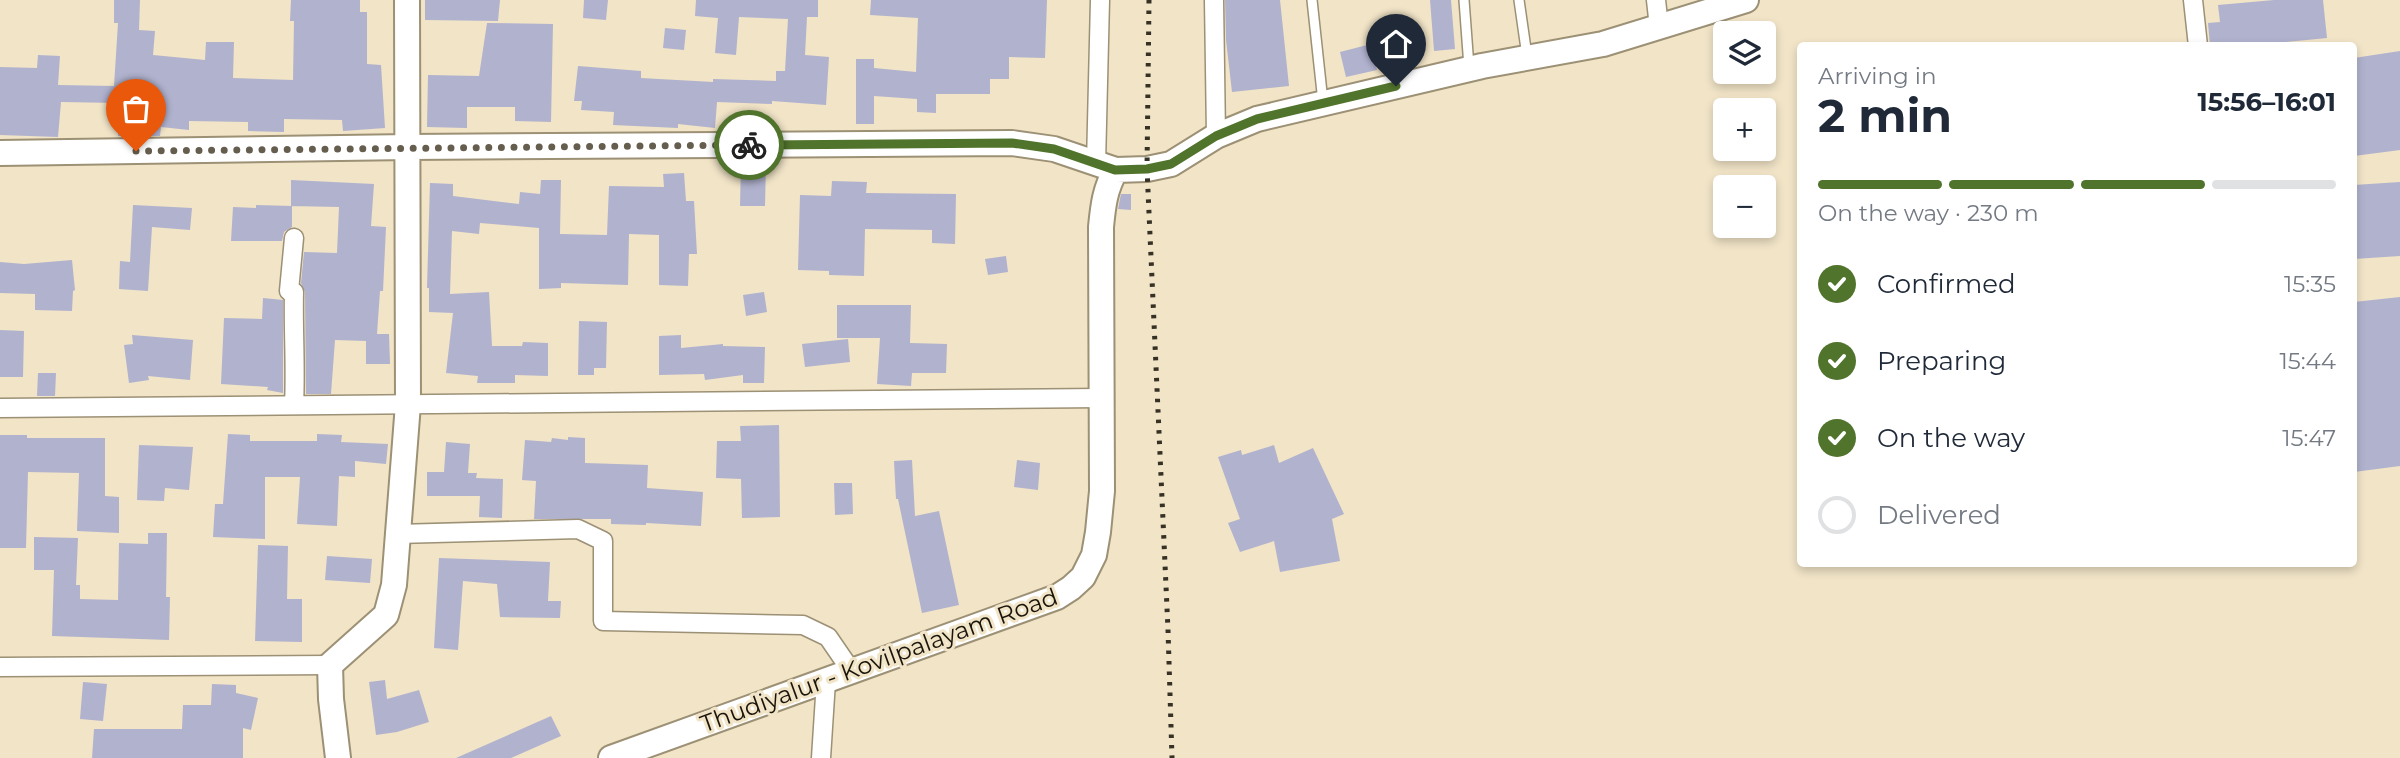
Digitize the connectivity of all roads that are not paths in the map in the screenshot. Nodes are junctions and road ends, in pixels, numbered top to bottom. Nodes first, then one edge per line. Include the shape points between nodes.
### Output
1 (407, 0) edge
2 (1100, 0) edge
3 (1214, 0) edge
4 (1312, 0) edge
5 (1464, 0) edge
6 (1519, 0) edge
7 (1656, 0) edge
8 (1746, 0) edge
9 (2193, 0) edge
10 (1659, 27) junction
11 (2198, 42) edge
12 (1527, 58) junction
13 (1469, 69) junction
14 (1323, 103) junction
15 (1216, 136) junction
16 (409, 147) junction
17 (0, 153) edge
18 (1106, 167) junction
19 (294, 238) dead end
20 (1102, 398) junction
21 (408, 404) junction
22 (294, 405) junction
23 (0, 408) edge
24 (397, 534) junction
25 (330, 665) junction
26 (0, 667) edge
27 (852, 672) junction
28 (826, 681) junction
29 (338, 758) edge
30 (611, 758) edge
31 (821, 758) edge

1 - 16 street
2 - 18 street
3 - 15 street
4 - 14 lane
5 - 13 lane
6 - 12 lane
7 - 10 street
8 - 10 street
9 - 11 street
10 - 12 street via 1603,44
12 - 13 street
13 - 14 street
14 - 15 street via 1257,119
15 - 18 street via 1171,164 1147,169
16 - 17 street
16 - 18 street via 1012,143 1054,149
16 - 21 street
18 - 20 street, Thudiyalur - Kovilpalayam Road via 1109,181 1101,227
19 - 22 street via 289,291 294,292
20 - 21 street
20 - 27 street, Thudiyalur - Kovilpalayam Road via 1098,533 1083,578 1058,597
21 - 22 street
21 - 24 street
22 - 23 street
24 - 25 street via 394,585 386,615
24 - 27 street via 578,529 603,541 603,621 803,625 828,637
25 - 26 street
25 - 29 street
27 - 28 street, Thudiyalur - Kovilpalayam Road
28 - 30 street, Thudiyalur - Kovilpalayam Road
28 - 31 street

